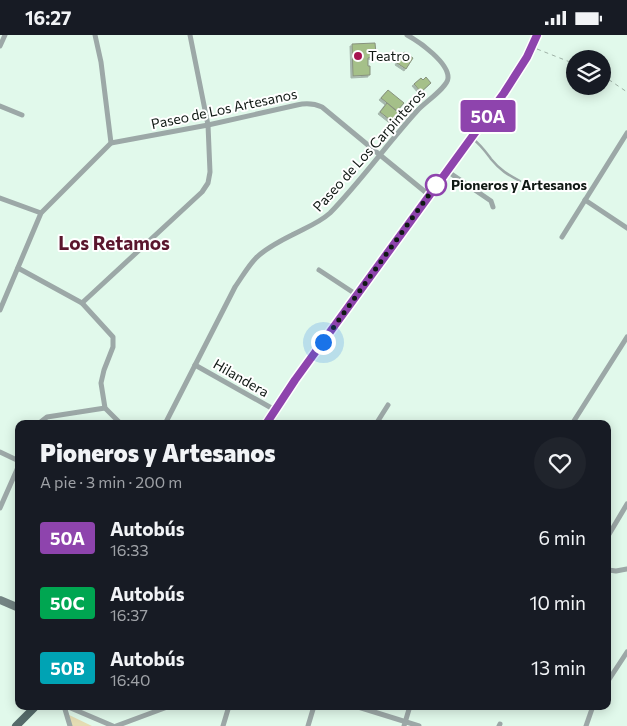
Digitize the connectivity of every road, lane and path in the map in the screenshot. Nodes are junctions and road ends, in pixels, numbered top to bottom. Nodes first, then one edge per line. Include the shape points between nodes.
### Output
1 (5, 35) edge
2 (95, 35) edge
3 (190, 35) edge
4 (407, 35) edge
5 (537, 35) edge
6 (0, 46) edge
7 (532, 47) junction
8 (566, 60) edge
9 (611, 81) edge
10 (627, 92) edge
11 (0, 105) edge
12 (22, 115) dead end
13 (208, 125) junction
14 (627, 133) edge
15 (472, 138) junction
16 (111, 143) junction
17 (380, 155) junction
18 (447, 171) junction
19 (520, 181) dead end
20 (429, 195) junction
21 (0, 199) edge
22 (585, 200) junction
23 (493, 207) dead end
24 (41, 213) junction
25 (627, 228) edge
26 (562, 237) dead end
27 (18, 268) junction
28 (319, 270) dead end
29 (357, 295) junction
30 (82, 303) junction
31 (0, 310) edge
32 (627, 337) edge
33 (195, 365) junction
34 (388, 405) dead end
35 (105, 408) junction
36 (275, 410) junction
37 (43, 420) edge
38 (117, 420) edge
39 (167, 420) edge
40 (269, 420) edge
41 (379, 420) edge
42 (575, 420) edge
43 (0, 452) edge
44 (15, 459) edge
45 (15, 474) edge
46 (627, 504) edge
47 (0, 508) edge
48 (611, 531) edge
49 (627, 569) edge
50 (611, 570) edge
51 (0, 600) edge
52 (15, 606) edge
53 (627, 652) edge
54 (611, 676) edge
55 (32, 710) edge
56 (66, 710) edge
57 (75, 710) edge
58 (159, 710) edge
59 (228, 710) edge
60 (313, 710) edge
61 (366, 710) edge
62 (409, 710) edge
63 (592, 710) edge
64 (404, 724) edge
65 (16, 726) edge
66 (70, 726) edge
67 (115, 726) edge
68 (223, 726) edge
69 (308, 726) edge
70 (419, 726) edge
71 (586, 726) edge

1 - 6 street
2 - 16 street
3 - 13 street
4 - 17 street, Paseo de Los Carpinteros via 437,57 446,68 447,83 418,109
5 - 7 main road
7 - 8 path
7 - 15 main road
9 - 10 path
11 - 12 street
13 - 16 street, Paseo de Los Artesanos
13 - 17 street, Paseo de Los Artesanos via 315,104
13 - 30 street via 210,173 202,192
14 - 22 street
15 - 18 main road
15 - 19 lane via 480,143 504,173
16 - 24 street
17 - 20 street, Paseo de Los Artesanos
17 - 33 street, Paseo de Los Carpinteros via 321,221 265,250 246,269
18 - 20 main road
18 - 23 street via 491,201
20 - 29 main road
21 - 24 street
22 - 25 street
22 - 26 street
24 - 27 street
27 - 30 street
27 - 31 street
28 - 29 street
29 - 36 main road
30 - 35 street via 113,337 113,347 101,383
32 - 42 street
33 - 36 street, Hilandera
33 - 39 street, Paseo de Los Carpinteros
34 - 41 street
35 - 37 street
35 - 38 street
36 - 40 main road
43 - 44 street
45 - 47 street
46 - 48 street
49 - 50 street
51 - 52 street
53 - 54 street
55 - 65 main road
56 - 66 street
57 - 67 street
58 - 67 street
59 - 68 street
60 - 69 street
61 - 64 street
62 - 64 street
63 - 71 street
64 - 70 street

